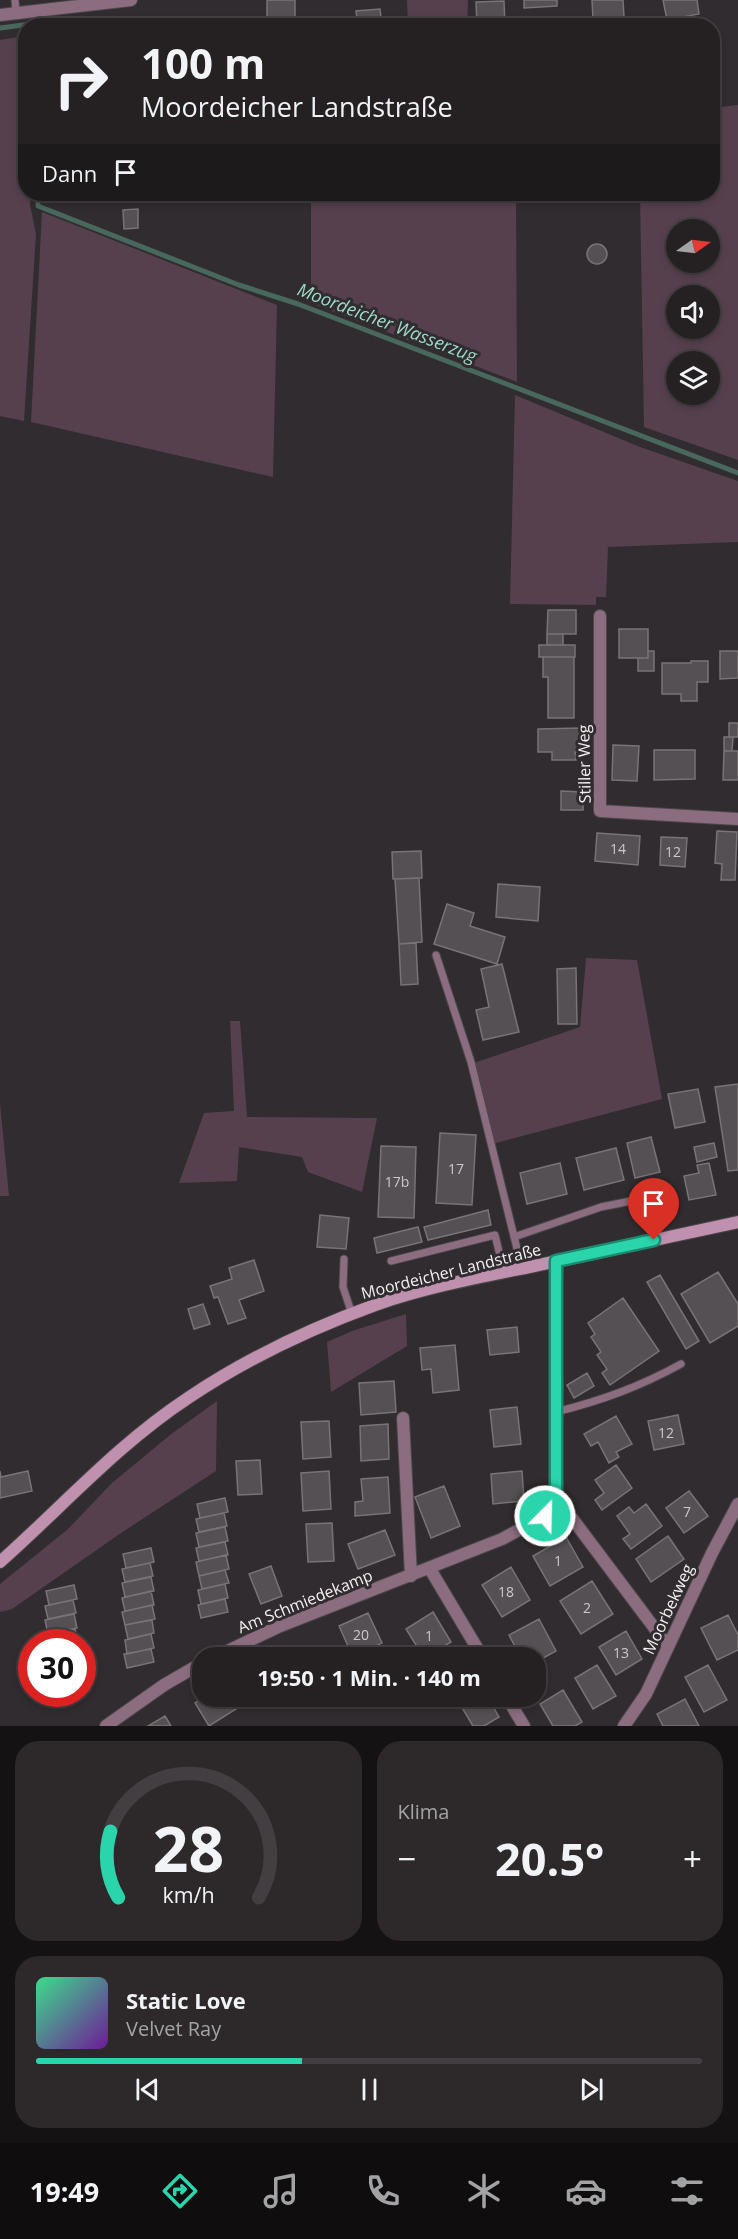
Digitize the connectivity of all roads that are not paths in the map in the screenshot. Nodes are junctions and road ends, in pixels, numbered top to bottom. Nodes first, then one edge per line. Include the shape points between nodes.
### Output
1 (15, 0) edge
2 (131, 0) edge
3 (16, 13) junction
4 (0, 15) edge
5 (600, 616) dead end
6 (738, 819) edge
7 (436, 955) dead end
8 (656, 1196) dead end
9 (738, 1222) edge
10 (514, 1237) junction
11 (344, 1259) dead end
12 (391, 1261) dead end
13 (556, 1261) junction
14 (522, 1269) junction
15 (504, 1272) junction
16 (352, 1314) junction
17 (681, 1364) dead end
18 (556, 1412) junction
19 (403, 1418) dead end
20 (556, 1497) junction
21 (738, 1504) edge
22 (0, 1562) edge
23 (430, 1569) junction
24 (411, 1576) junction
25 (668, 1646) junction
26 (237, 1647) edge
27 (476, 1647) edge
28 (192, 1669) edge
29 (513, 1707) edge
30 (106, 1726) edge
31 (524, 1726) edge
32 (624, 1726) edge

1 - 3 lane
2 - 3 street
3 - 4 street
5 - 6 street, Stiller Weg via 600,811
7 - 10 lane via 471,1062
8 - 10 lane via 601,1207
9 - 13 main road, Moordeicher Landstraße
10 - 14 lane
11 - 16 lane via 343,1287
12 - 15 lane via 495,1235
13 - 14 main road, Moordeicher Landstraße
13 - 18 street
14 - 15 main road, Moordeicher Landstraße
15 - 16 main road, Moordeicher Landstraße
16 - 22 main road, Moordeicher Landstraße via 264,1353 188,1398 115,1455
17 - 18 lane via 646,1384
18 - 20 street
19 - 24 street
20 - 23 street, Am Schmiedekamp via 545,1516 528,1527
20 - 25 street
21 - 25 street, Moorbekweg
23 - 24 street, Am Schmiedekamp
23 - 27 street
24 - 26 street, Am Schmiedekamp
25 - 32 street, Moorbekweg via 646,1694
28 - 30 street
29 - 31 street

